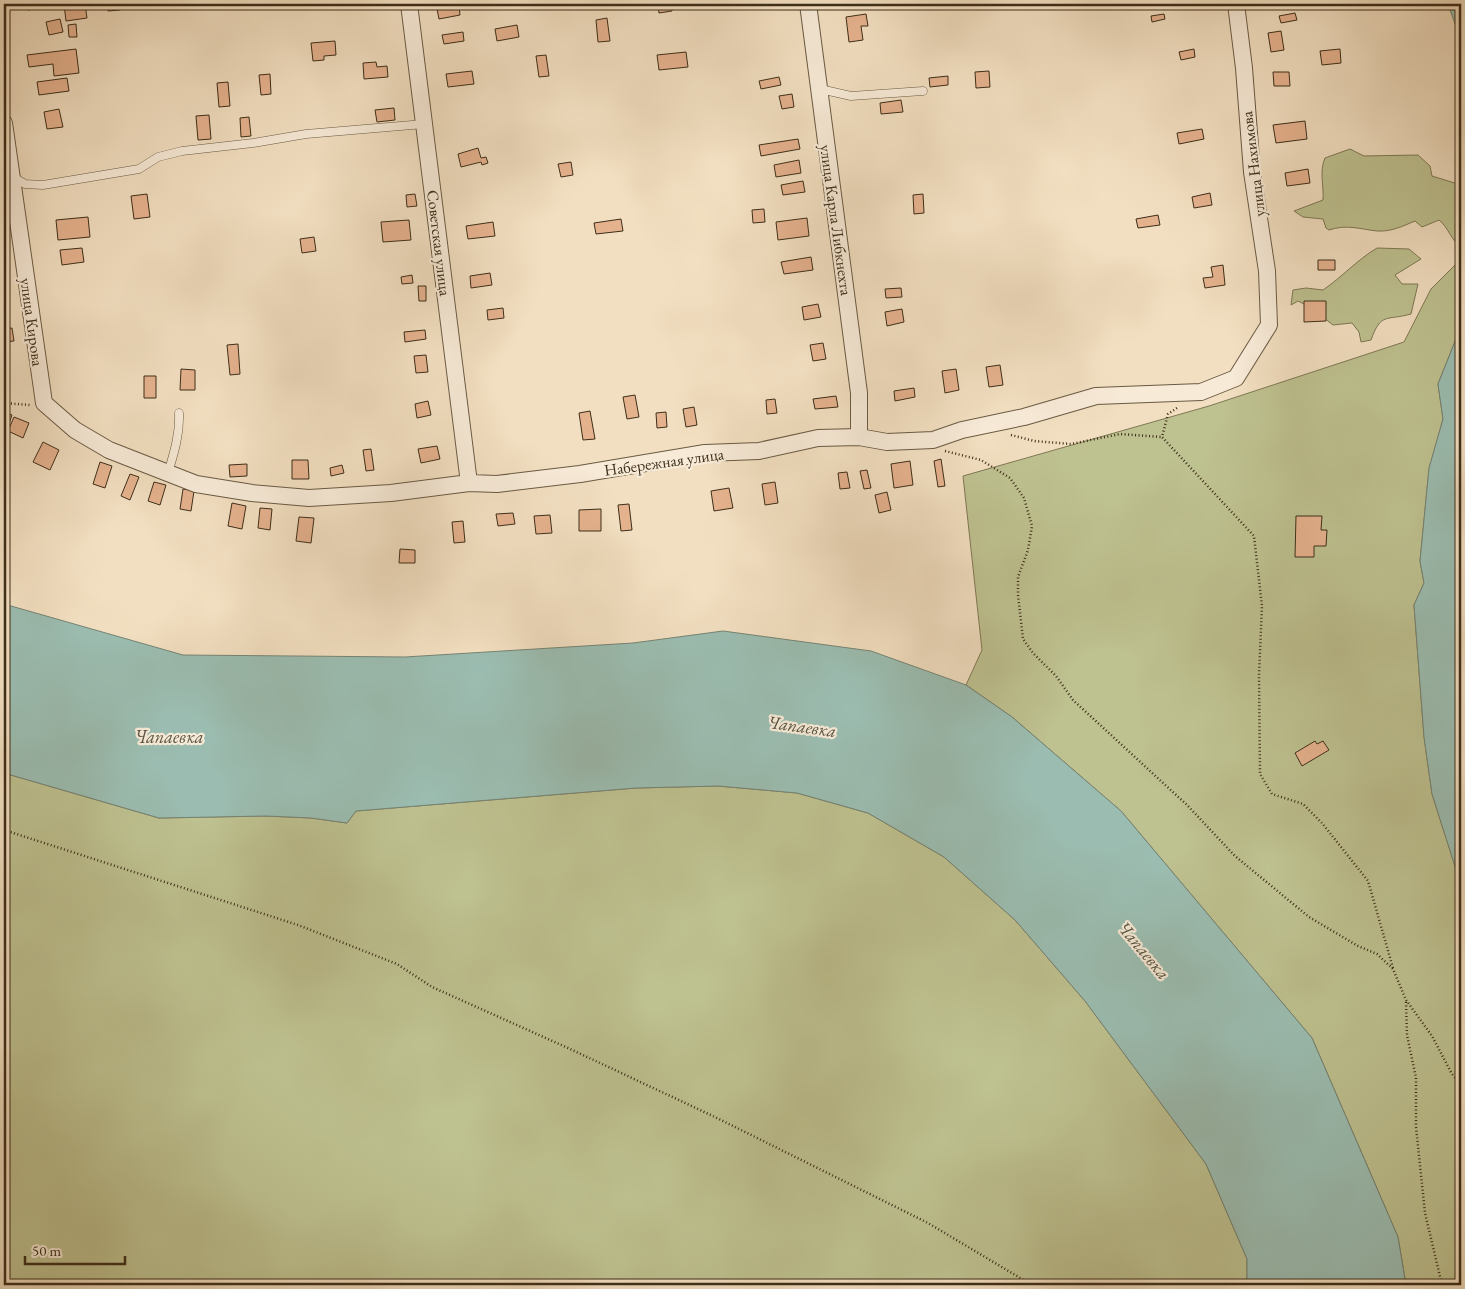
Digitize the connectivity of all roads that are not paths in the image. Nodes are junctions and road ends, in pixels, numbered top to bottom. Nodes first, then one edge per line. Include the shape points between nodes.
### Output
1 (409, 4) edge
2 (808, 4) edge
3 (1236, 4) edge
4 (818, 89) junction
5 (922, 91) dead end
6 (4, 123) edge
7 (424, 124) junction
8 (12, 176) junction
9 (1269, 325) joint
10 (44, 403) joint
11 (179, 413) dead end
12 (859, 438) junction
13 (168, 473) junction
14 (470, 483) junction

1 - 7 street, Советская улица
2 - 4 street, улица Карла Либкнехта
3 - 9 street, улица Нахимова via 1252,172 1267,271
4 - 5 lane via 851,96
4 - 12 street, улица Карла Либкнехта via 859,393
6 - 8 street, улица Кирова
7 - 8 lane via 306,134 182,151 158,157 139,169 43,185 25,184
7 - 14 street, Советская улица
8 - 10 street, улица Кирова
9 - 12 street, Набережная улица via 1236,378 1201,392 1096,396 933,440 887,442
10 - 13 street, Набережная улица via 75,430 108,450
11 - 13 lane via 175,451
12 - 14 street, Набережная улица via 818,438 759,451 705,453 497,484
13 - 14 street, Набережная улица via 196,484 309,498 391,493

